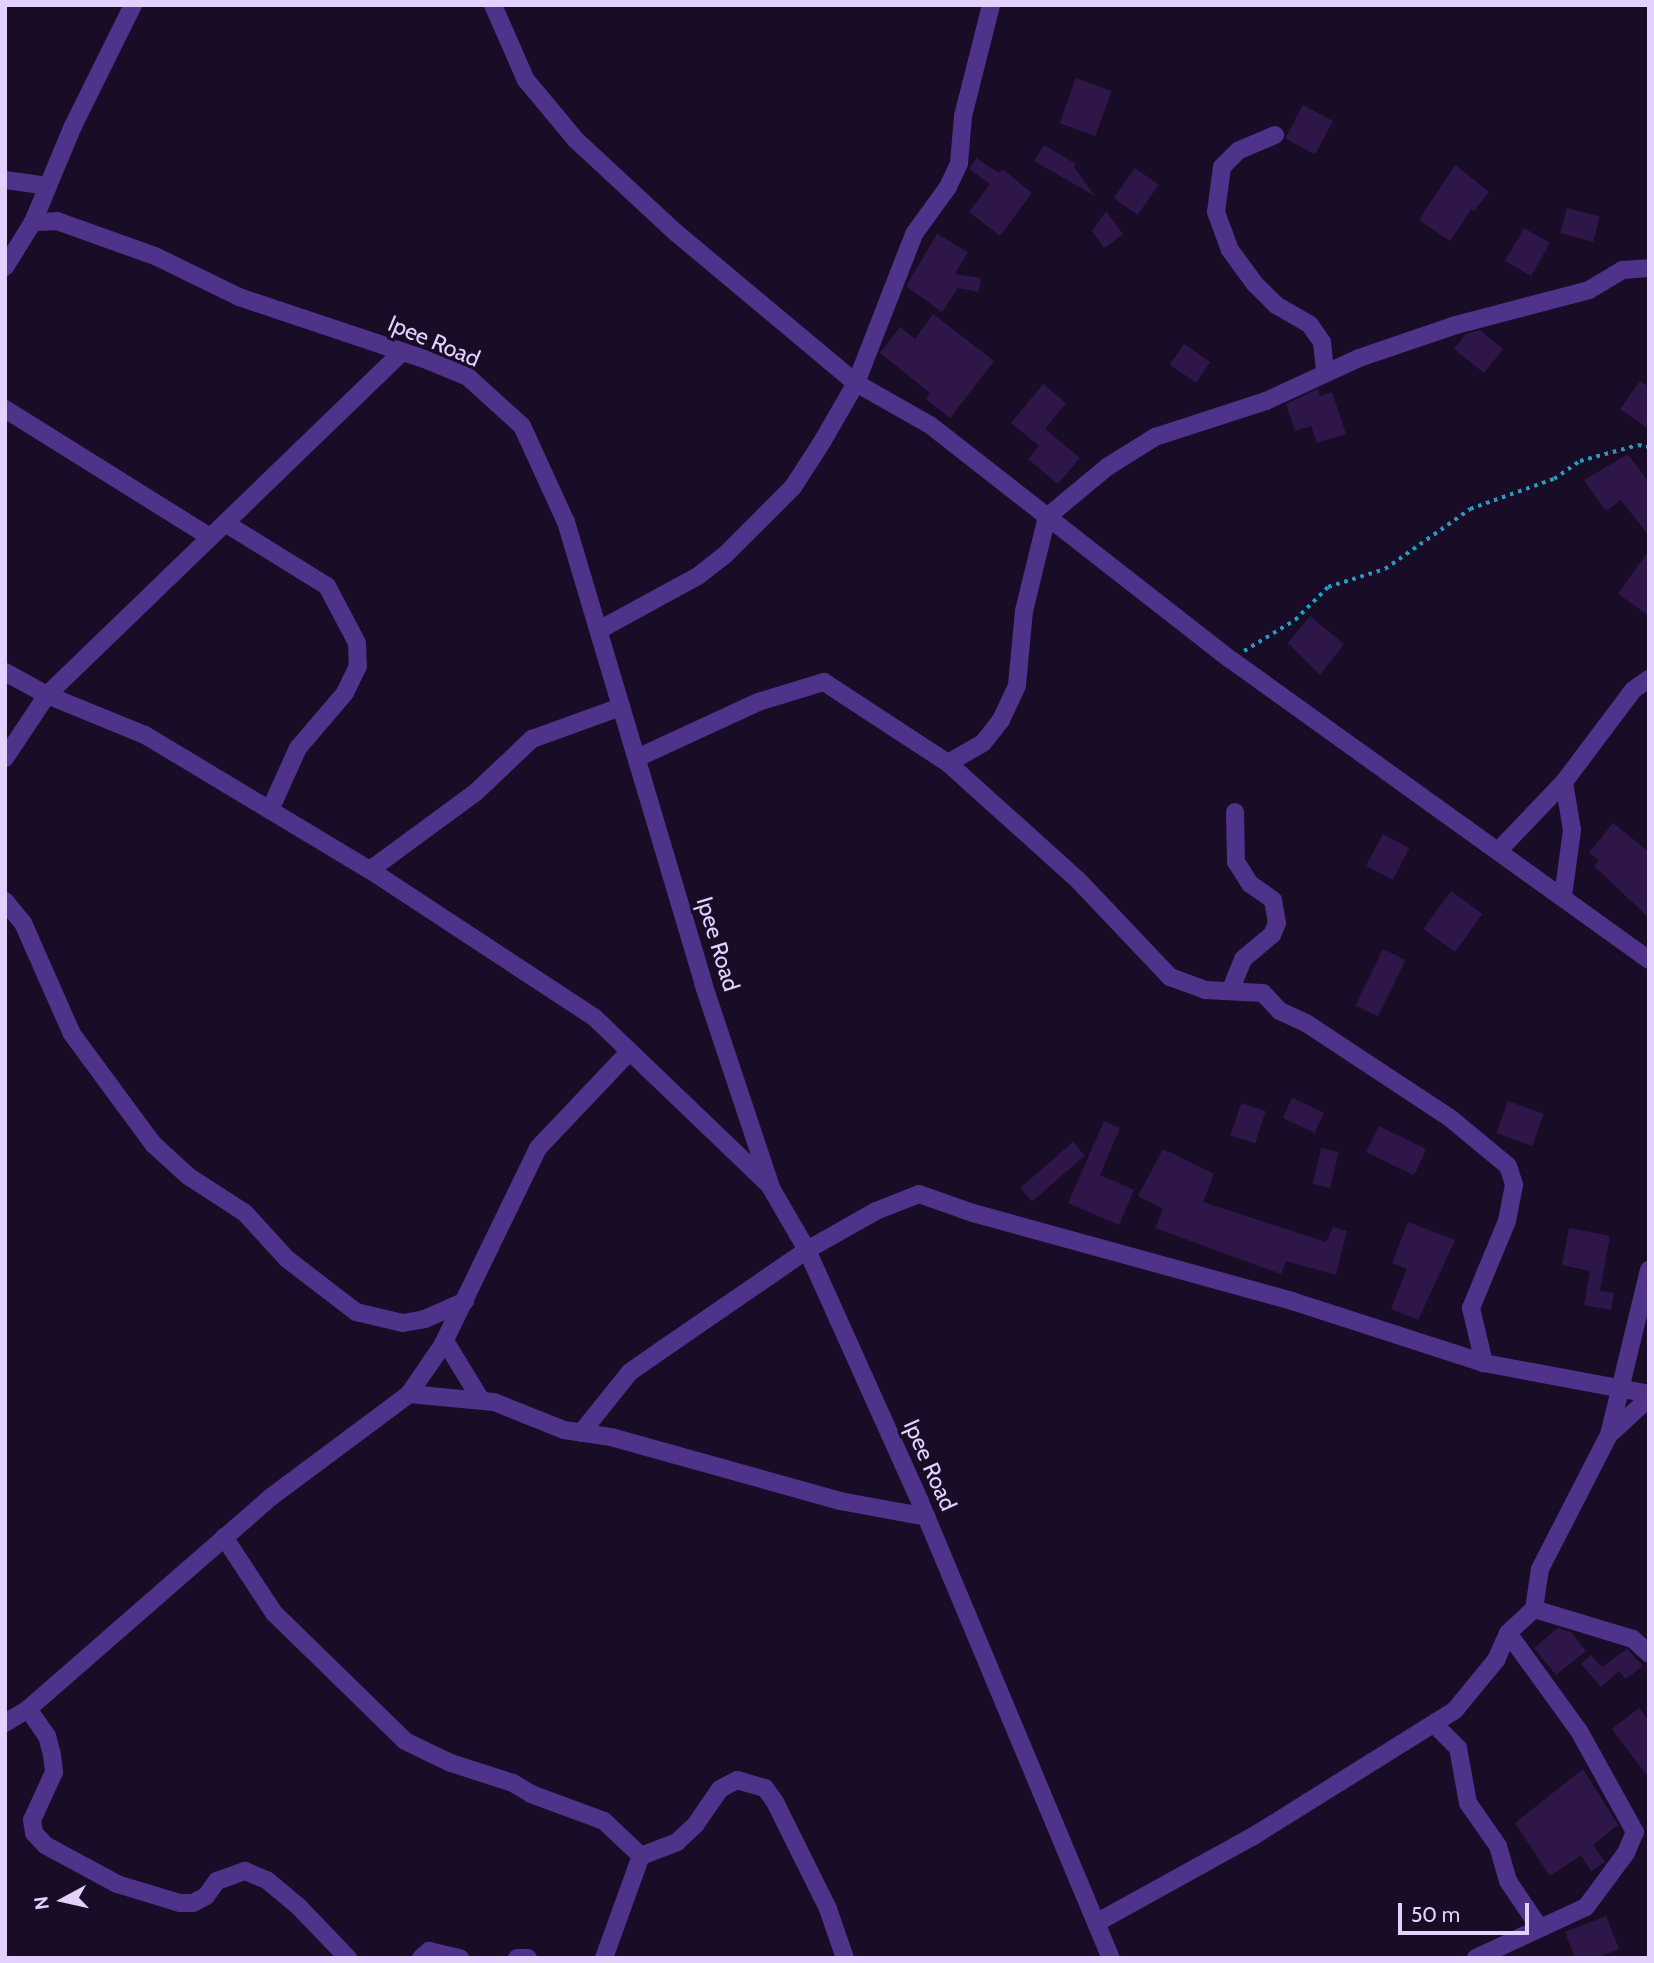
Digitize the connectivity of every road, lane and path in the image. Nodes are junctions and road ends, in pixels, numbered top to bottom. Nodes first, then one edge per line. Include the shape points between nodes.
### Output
1 (132, 5) edge
2 (493, 5) edge
3 (990, 5) edge
4 (1275, 135) dead end
5 (5, 180) edge
6 (48, 186) junction
7 (33, 222) junction
8 (5, 267) edge
9 (1649, 268) edge
10 (402, 352) junction
11 (1325, 372) junction
12 (856, 383) junction
13 (5, 409) edge
14 (1649, 447) edge
15 (1047, 517) junction
16 (225, 523) junction
17 (210, 537) junction
18 (599, 630) junction
19 (1230, 659) junction
20 (5, 672) edge
21 (1649, 679) edge
22 (47, 695) junction
23 (621, 707) junction
24 (5, 758) edge
25 (636, 758) junction
26 (948, 762) junction
27 (1564, 782) junction
28 (270, 810) junction
29 (1235, 812) dead end
30 (1500, 849) junction
31 (370, 870) junction
32 (1563, 896) junction
33 (5, 901) edge
34 (1649, 960) edge
35 (1231, 989) junction
36 (629, 1052) junction
37 (771, 1188) junction
38 (807, 1250) junction
39 (1649, 1270) edge
40 (465, 1301) junction
41 (445, 1341) junction
42 (1484, 1363) junction
43 (1620, 1391) junction
44 (408, 1395) junction
45 (1649, 1396) edge
46 (481, 1400) junction
47 (581, 1433) junction
48 (1609, 1435) junction
49 (927, 1517) junction
50 (224, 1537) junction
51 (1534, 1609) junction
52 (1508, 1633) junction
53 (1649, 1654) edge
54 (28, 1709) junction
55 (5, 1723) edge
56 (1434, 1724) junction
57 (641, 1856) junction
58 (1096, 1923) junction
59 (1539, 1927) junction
60 (348, 1957) edge
61 (421, 1958) edge
62 (460, 1958) edge
63 (517, 1958) edge
64 (528, 1958) edge
65 (604, 1958) edge
66 (845, 1958) edge
67 (1111, 1958) edge
68 (1476, 1958) edge

1 - 6 street
2 - 12 street via 526,80 576,140 674,231
3 - 12 street via 963,117 959,163 948,187 914,234
4 - 11 street via 1238,150 1222,167 1216,212 1230,250 1255,284 1276,305 1310,325 1322,342
5 - 6 street
6 - 7 street
7 - 8 street
7 - 10 street, Ipee Road via 57,221 155,256 239,297
9 - 11 street via 1622,270 1589,290 1455,325
10 - 16 street
10 - 18 street, Ipee Road via 468,377 522,426 566,522
11 - 15 street via 1266,401 1155,437 1107,467
12 - 15 street via 930,425
12 - 18 street via 793,487 762,521 698,576
13 - 17 street
14 - 19 path via 1638,445 1580,461 1554,478 1470,509 1385,569 1328,587 1295,620
15 - 19 street
15 - 26 street via 1024,611 1017,685 1001,720 983,743
16 - 17 street
16 - 28 street via 327,586 357,643 358,666 345,693 298,748
17 - 22 street
18 - 23 street, Ipee Road
19 - 30 street
20 - 22 street
21 - 27 street via 1633,690
22 - 24 street
22 - 28 street via 145,735
23 - 25 street, Ipee Road
23 - 31 street via 532,739 475,793
25 - 26 street via 758,702 824,682
25 - 37 street, Ipee Road
26 - 35 street via 1078,880 1170,977 1205,990
27 - 30 street
27 - 32 street via 1572,830
28 - 31 street
29 - 35 street via 1236,862 1250,884 1273,900 1278,923 1272,935 1243,959
30 - 32 street
31 - 36 street via 595,1018
32 - 34 street
33 - 40 street via 23,923 72,1034 153,1144 188,1176 245,1213 321,1289 356,1311 403,1323 425,1319
35 - 42 street via 1263,993 1280,1011 1306,1023 1450,1118 1508,1166 1514,1185 1507,1221 1471,1308
36 - 37 street
36 - 40 street via 538,1148
37 - 38 street, Ipee Road
38 - 42 street via 876,1211 911,1196 927,1195 973,1213 1292,1301
38 - 47 street via 630,1372
38 - 49 street, Ipee Road
39 - 43 street
40 - 41 street
41 - 44 street
41 - 46 street
42 - 43 street
43 - 45 street
43 - 48 street
44 - 46 street
44 - 50 street
45 - 48 street
46 - 47 street
47 - 49 street via 611,1437 840,1501
48 - 51 street via 1540,1569
49 - 58 street, Ipee Road
50 - 54 street
50 - 57 street via 274,1613 405,1741 604,1821
51 - 52 street
51 - 53 street via 1633,1639
52 - 56 street via 1496,1660 1455,1710
52 - 59 street via 1578,1731 1636,1832 1586,1907
54 - 55 street
54 - 60 street via 47,1736 52,1755 54,1772 32,1820 34,1833 45,1845 117,1884 180,1903 193,1903 206,1896 217,1881 245,1871 268,1881
56 - 58 street via 1252,1837
56 - 59 street via 1458,1748 1468,1803 1499,1846 1508,1881
57 - 65 street
57 - 66 street via 677,1842 720,1789 737,1780 765,1788 828,1909
58 - 67 street, Ipee Road
59 - 68 street
61 - 62 street via 429,1951
63 - 64 street

